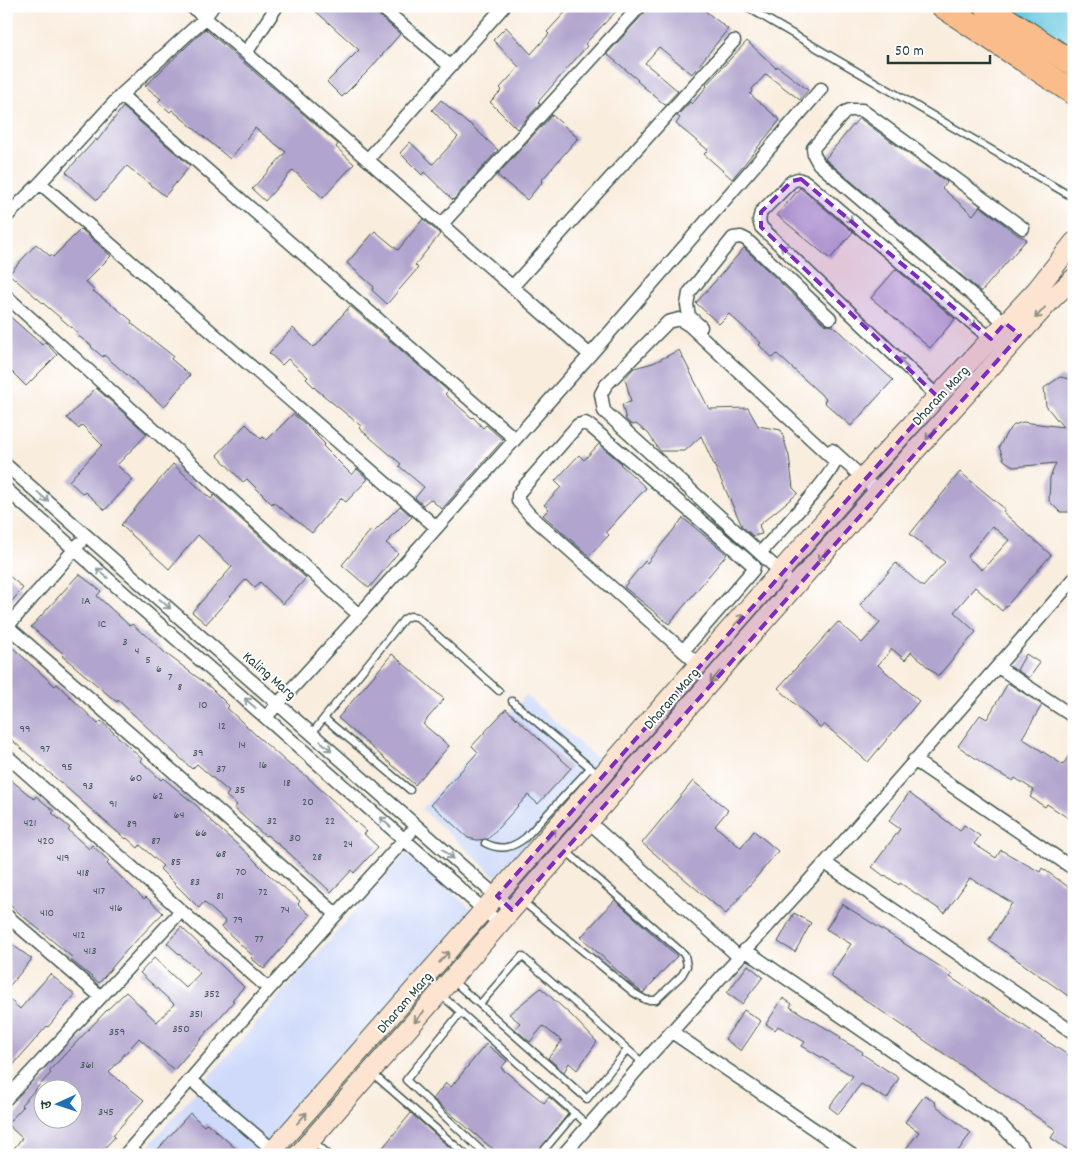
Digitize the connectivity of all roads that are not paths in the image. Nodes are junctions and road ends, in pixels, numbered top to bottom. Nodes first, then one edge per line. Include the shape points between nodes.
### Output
1 (191, 6) edge
2 (213, 6) edge
3 (277, 6) edge
4 (380, 6) edge
5 (504, 6) edge
6 (640, 6) edge
7 (745, 6) edge
8 (943, 6) edge
9 (986, 6) edge
10 (204, 19) junction
11 (734, 41) dead end
12 (246, 53) junction
13 (1074, 64) edge
14 (450, 66) junction
15 (821, 88) dead end
16 (1074, 93) edge
17 (121, 94) junction
18 (368, 160) junction
19 (40, 183) junction
20 (1074, 198) edge
21 (6, 217) edge
22 (442, 224) junction
23 (1023, 228) dead end
24 (1074, 242) edge
25 (1074, 278) edge
26 (512, 287) junction
27 (6, 296) edge
28 (830, 318) dead end
29 (1005, 323) junction
30 (1020, 335) junction
31 (991, 339) junction
32 (590, 355) junction
33 (938, 397) junction
34 (515, 439) junction
35 (6, 464) edge
36 (862, 478) junction
37 (6, 488) edge
38 (878, 492) junction
39 (436, 527) junction
40 (87, 536) junction
41 (75, 549) junction
42 (760, 553) junction
43 (781, 572) junction
44 (1074, 579) edge
45 (796, 586) junction
46 (360, 615) junction
47 (7, 627) edge
48 (719, 643) junction
49 (683, 651) junction
50 (735, 654) junction
51 (699, 665) junction
52 (998, 667) junction
53 (499, 691) dead end
54 (512, 701) dead end
55 (278, 704) junction
56 (266, 717) junction
57 (1074, 717) edge
58 (324, 718) junction
59 (312, 734) junction
60 (6, 755) edge
61 (914, 760) junction
62 (596, 772) junction
63 (410, 790) dead end
64 (589, 822) junction
65 (417, 826) junction
66 (405, 839) junction
67 (485, 843) dead end
68 (565, 850) junction
69 (825, 863) junction
70 (1074, 869) edge
71 (491, 903) junction
72 (511, 911) junction
73 (180, 912) junction
74 (336, 914) junction
75 (6, 915) edge
76 (742, 953) junction
77 (446, 986) junction
78 (268, 989) junction
79 (101, 997) junction
80 (480, 1004) junction
81 (461, 1012) junction
82 (672, 1032) junction
83 (1074, 1033) edge
84 (627, 1050) junction
85 (643, 1063) junction
86 (371, 1072) junction
87 (191, 1080) junction
88 (6, 1099) edge
89 (575, 1113) junction
90 (589, 1126) junction
91 (305, 1150) edge
92 (133, 1152) edge
93 (271, 1153) edge
94 (329, 1155) edge
95 (466, 1155) edge
96 (486, 1155) edge
97 (540, 1155) edge
98 (563, 1155) edge
99 (852, 1155) edge
100 (1026, 1155) edge

1 - 10 street
2 - 10 street
3 - 12 street
4 - 14 street
5 - 14 street
6 - 22 street
7 - 20 lane
8 - 16 highway
9 - 13 highway
10 - 12 street
10 - 17 street
11 - 26 street
12 - 18 street
14 - 18 street
15 - 32 street
17 - 19 street
17 - 34 street
18 - 22 street
19 - 21 street
19 - 39 street
22 - 26 street
23 - 29 street via 862,110 845,112 813,148 819,164
24 - 29 street, Dharam Marg
25 -> 30 street, Dharam Marg
26 - 32 street
27 - 46 street
28 - 36 street via 741,237 733,238 689,293 687,305 689,316
29 - 30 street
29 - 31 street, Dharam Marg
30 -> 38 street, Dharam Marg
31 - 33 street, Dharam Marg
33 -> 31 street via 761,227 761,212 792,181 806,182
32 - 34 street
33 - 36 street, Dharam Marg
34 - 39 street
35 -> 40 street, Kaling Marg
36 - 38 street
36 - 43 street, Dharam Marg
37 - 41 street, Kaling Marg
38 -> 45 street, Dharam Marg
39 - 46 street
40 - 41 street
40 -> 55 street, Kaling Marg
41 - 47 street
56 -> 41 street, Kaling Marg
42 - 42 street via 604,411 601,394 606,385 668,322 679,319 690,326 835,461 823,482
42 - 43 street
43 - 45 street
48 -> 43 street, Dharam Marg
44 - 52 street
45 - 50 street, Dharam Marg
46 - 55 street
47 - 74 street
48 - 50 street
48 - 51 street, Dharam Marg
49 - 49 street via 518,501 521,490 578,425 585,423 590,426 754,566
49 - 51 street
50 -> 64 street, Dharam Marg
51 - 62 street, Dharam Marg
52 - 57 street
52 - 61 street
53 - 58 lane via 417,617 410,616
54 - 62 lane
55 - 56 street
55 - 59 street, Kaling Marg
66 -> 56 street, Kaling Marg
58 - 59 lane
58 - 63 lane
59 -> 65 street, Kaling Marg
60 - 73 street
61 - 69 street
61 - 70 street
62 - 67 lane via 515,845 500,849
71 -> 62 street, Dharam Marg
64 - 68 street, Dharam Marg
64 - 76 street
65 - 66 street
65 -> 71 street, Kaling Marg
66 - 71 street, Kaling Marg
66 - 74 street
68 - 72 street, Dharam Marg
68 - 72 lane via 685,955 687,966 682,975 656,1000 646,1000
69 - 76 street
69 - 83 street
71 - 72 street, Kaling Marg
71 - 72 street, Kaling Marg
93 -> 71 street, Dharam Marg
72 - 77 street, Dharam Marg
73 - 78 street
73 - 79 street
74 - 78 street
75 - 79 street
76 - 82 street
76 - 100 street via 1002,1126
77 - 80 lane
77 - 81 lane
77 -> 86 street, Dharam Marg
78 - 87 street
79 - 88 street
80 - 84 lane via 522,956
80 - 84 lane via 587,1099
81 - 89 lane
81 - 96 lane via 406,1080
82 - 85 street
82 - 99 street
84 - 85 lane
85 - 90 street
86 - 91 street, Dharam Marg
86 - 95 lane
87 - 92 street
87 - 93 street
89 - 90 lane
89 - 97 lane
90 - 98 street
91 - 94 lane

